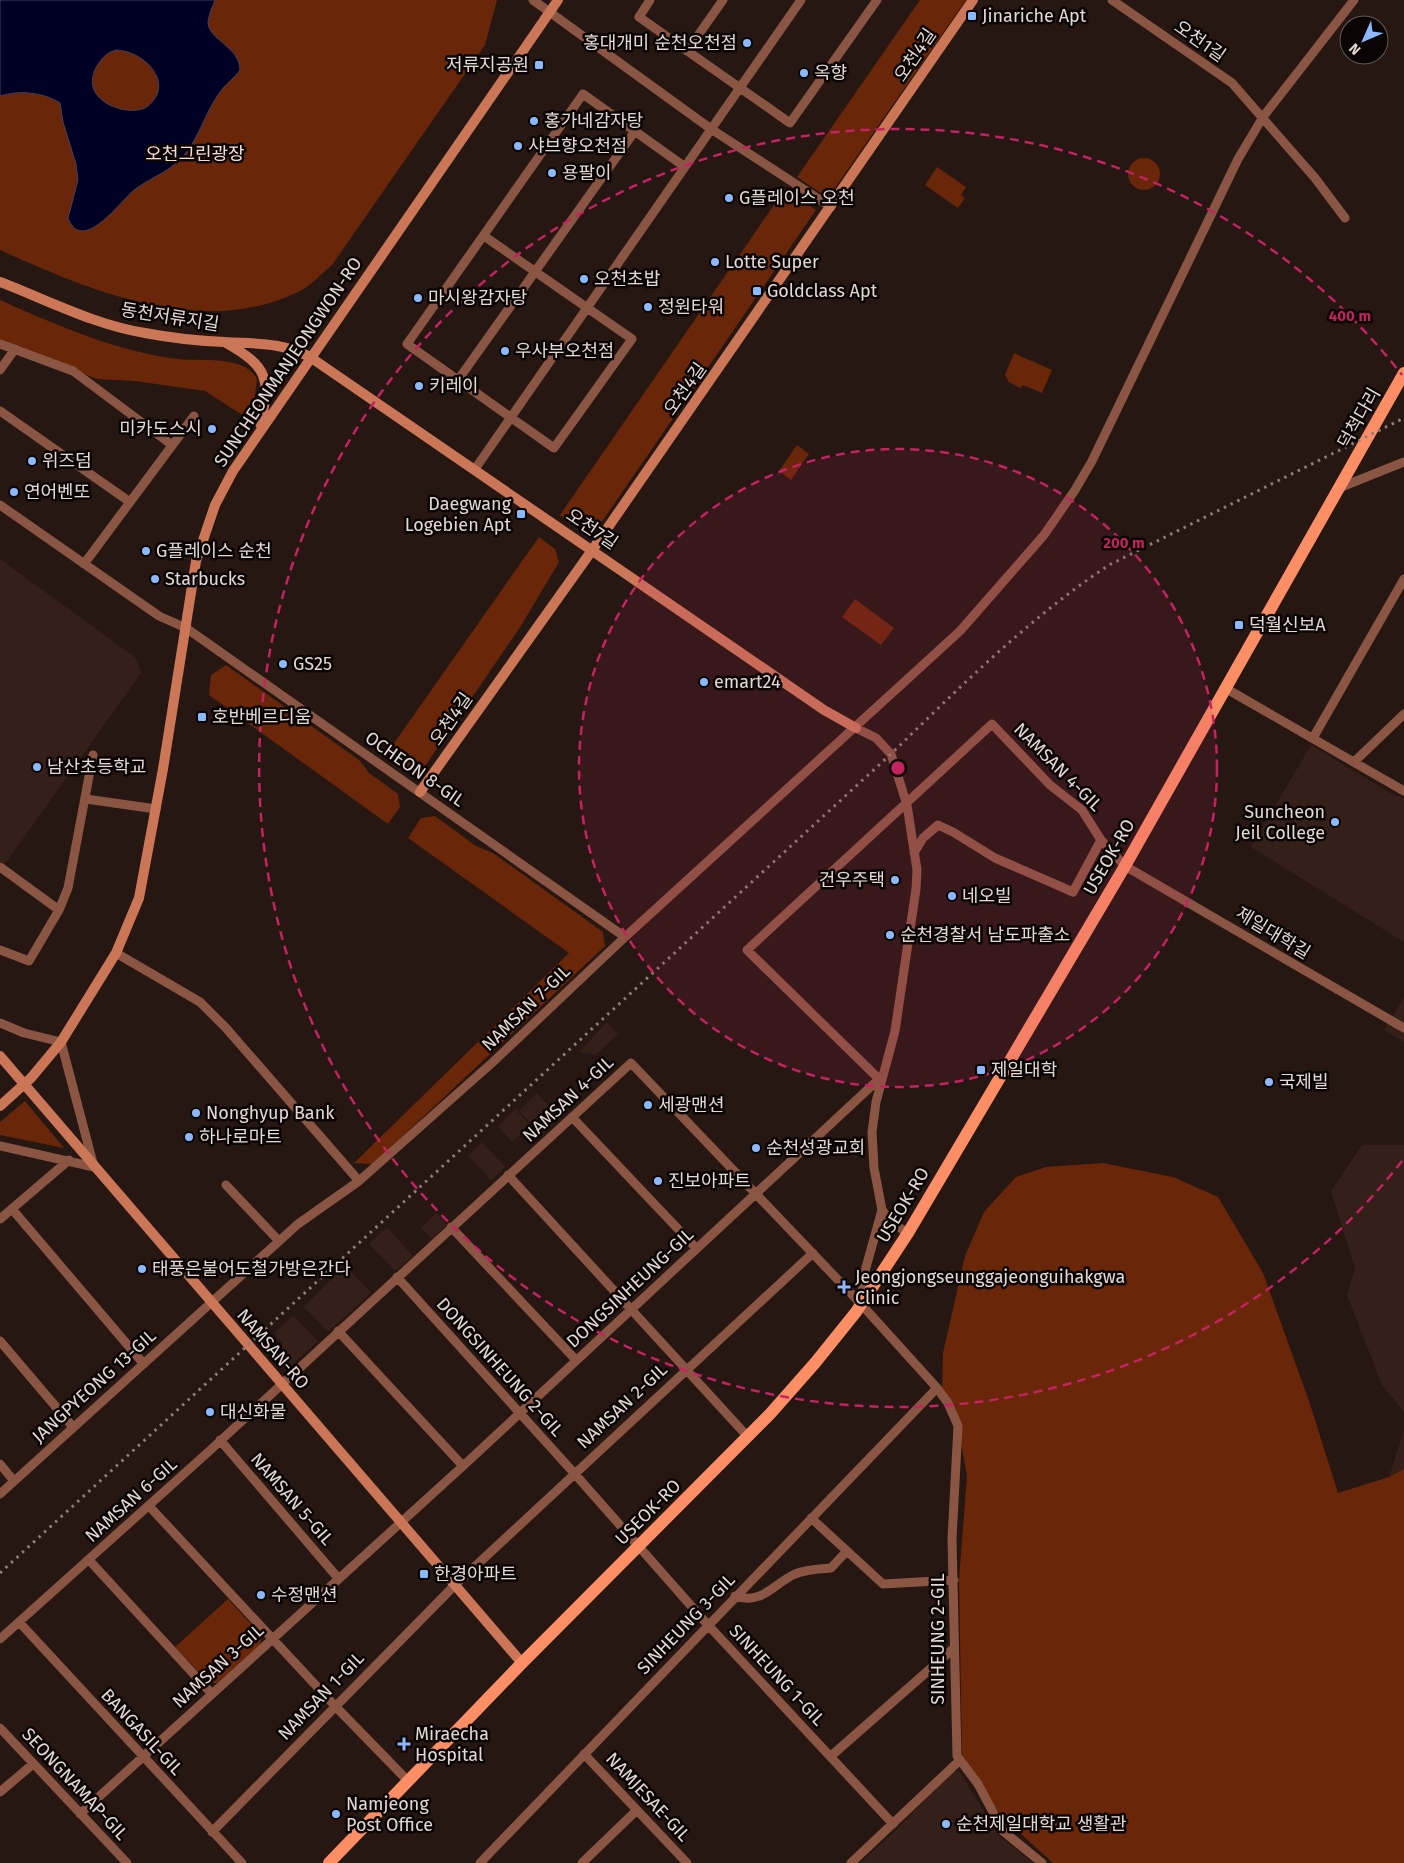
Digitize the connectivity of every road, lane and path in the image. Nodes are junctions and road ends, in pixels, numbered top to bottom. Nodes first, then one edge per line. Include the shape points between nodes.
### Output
1 (534, 0) edge
2 (558, 0) edge
3 (650, 0) edge
4 (723, 0) edge
5 (801, 0) edge
6 (877, 0) edge
7 (972, 0) edge
8 (1112, 0) edge
9 (1354, 0) edge
10 (550, 11) junction
11 (687, 51) junction
12 (740, 88) junction
13 (1263, 117) junction
14 (711, 129) junction
15 (635, 131) junction
16 (685, 167) junction
17 (831, 207) junction
18 (1345, 218) dead end
19 (484, 236) junction
20 (535, 272) junction
21 (0, 282) edge
22 (586, 308) junction
23 (225, 342) junction
24 (0, 344) edge
25 (15, 349) junction
26 (310, 357) junction
27 (0, 370) edge
28 (1404, 373) edge
29 (458, 380) junction
30 (0, 412) edge
31 (194, 416) dead end
32 (511, 417) junction
33 (259, 431) junction
34 (172, 445) junction
35 (1404, 462) edge
36 (475, 469) junction
37 (1341, 484) junction
38 (130, 502) junction
39 (0, 505) edge
40 (593, 550) junction
41 (84, 564) junction
42 (1403, 583) edge
43 (186, 628) junction
44 (1226, 688) junction
45 (1404, 714) edge
46 (856, 728) junction
47 (1313, 738) junction
48 (93, 755) dead end
49 (1354, 762) junction
50 (1404, 791) edge
51 (420, 792) junction
52 (86, 799) junction
53 (907, 805) junction
54 (156, 809) junction
55 (1101, 840) junction
56 (914, 853) junction
57 (1125, 866) junction
58 (0, 867) edge
59 (60, 910) junction
60 (625, 937) junction
61 (0, 950) edge
62 (116, 953) junction
63 (0, 1024) edge
64 (1404, 1028) edge
65 (61, 1042) junction
66 (0, 1056) edge
67 (880, 1080) junction
68 (24, 1085) junction
69 (0, 1106) edge
70 (572, 1117) junction
71 (0, 1146) edge
72 (69, 1160) junction
73 (94, 1167) junction
74 (508, 1175) junction
75 (359, 1181) junction
76 (226, 1184) dead end
77 (756, 1194) junction
78 (12, 1209) junction
79 (882, 1210) junction
80 (0, 1219) edge
81 (452, 1227) junction
82 (908, 1234) junction
83 (279, 1241) junction
84 (696, 1248) junction
85 (813, 1253) junction
86 (397, 1277) junction
87 (211, 1302) junction
88 (861, 1304) junction
89 (630, 1310) junction
90 (338, 1330) junction
91 (0, 1340) edge
92 (576, 1360) junction
93 (143, 1363) junction
94 (686, 1370) junction
95 (281, 1384) junction
96 (937, 1388) junction
97 (520, 1413) junction
98 (73, 1427) junction
99 (748, 1437) junction
100 (220, 1440) junction
101 (0, 1464) edge
102 (463, 1466) junction
103 (574, 1472) junction
104 (14, 1481) junction
105 (0, 1494) edge
106 (149, 1506) junction
107 (811, 1518) junction
108 (400, 1521) junction
109 (639, 1546) junction
110 (846, 1552) junction
111 (89, 1560) junction
112 (338, 1578) junction
113 (954, 1580) junction
114 (455, 1585) junction
115 (735, 1596) junction
116 (19, 1622) junction
117 (708, 1625) junction
118 (273, 1638) junction
119 (0, 1639) edge
120 (954, 1648) junction
121 (522, 1663) junction
122 (212, 1694) junction
123 (334, 1706) junction
124 (0, 1728) edge
125 (584, 1754) junction
126 (831, 1756) junction
127 (143, 1757) junction
128 (959, 1761) junction
129 (33, 1764) junction
130 (408, 1781) junction
131 (0, 1792) edge
132 (637, 1810) junction
133 (80, 1814) junction
134 (893, 1824) junction
135 (212, 1832) junction
136 (127, 1863) edge
137 (242, 1863) edge
138 (329, 1863) edge
139 (480, 1863) edge
140 (582, 1863) edge
141 (687, 1863) edge
142 (852, 1863) edge
143 (1042, 1863) edge

1 - 10 street
2 - 10 street, SUNCHEONMANJEONGWON-RO
3 - 11 street via 639,17
4 - 11 street
5 - 12 street
6 - 12 street via 790,123
7 - 17 street, 오천4길
8 - 13 street, 오천1길 via 1232,83
9 - 13 street, NAMSAN 7-GIL
10 - 14 street
10 - 26 street, SUNCHEONMANJEONGWON-RO
11 - 12 street
12 - 14 street
13 - 18 street, 오천1길
13 - 46 street, NAMSAN 7-GIL via 1216,200 1092,461 1059,515 960,631
14 - 16 street
14 - 17 street
15 - 16 street
15 - 19 street via 583,94
15 - 20 street
16 - 22 street
17 - 40 street, 오천4길
19 - 20 street
19 - 29 street via 408,344
20 - 22 street
20 - 29 street
21 - 23 street, 동천저류지길 via 117,327 168,337
22 - 32 street
22 - 32 street via 632,339 554,448
23 - 26 street, 동천저류지길 via 273,344
23 - 33 street via 246,354 266,383
24 - 25 street
25 - 27 street
25 - 34 street via 73,371
26 - 33 street, SUNCHEONMANJEONGWON-RO
26 - 36 street, 오천7길
28 - 37 main road, 덕척다리
29 - 32 street
30 - 38 street
31 - 34 street
32 - 36 street
33 - 43 street, SUNCHEONMANJEONGWON-RO via 233,471 206,531 194,570
34 - 38 street
35 - 37 street
36 - 40 street, 오천7길
37 - 44 main road, USEOK-RO
38 - 41 street
39 - 41 street, OCHEON 8-GIL
40 - 46 street, 오천7길 via 824,710
40 - 51 street, 오천4길
41 - 43 street, OCHEON 8-GIL via 160,616
42 - 47 street
43 - 51 street, OCHEON 8-GIL
43 - 54 street, SUNCHEONMANJEONGWON-RO
44 - 47 street
44 - 57 main road, USEOK-RO
45 - 49 street
46 - 53 street via 876,738 892,754
46 - 60 street, NAMSAN 7-GIL
47 - 49 street
48 - 52 street
49 - 50 street
51 - 60 street, OCHEON 8-GIL
52 - 54 street
52 - 59 street via 68,888
53 - 55 street, NAMSAN 4-GIL via 992,724 1050,785 1082,810
53 - 56 street
53 - 67 street, NAMSAN 4-GIL via 747,950
54 - 62 street, SUNCHEONMANJEONGWON-RO via 139,898
55 - 56 street via 1073,892 995,858 938,825 923,838
55 - 57 street, 제일대학길
56 - 67 street via 917,870 914,906 895,1031
57 - 64 street, 제일대학길
57 - 82 main road, USEOK-RO
58 - 59 street
59 - 61 street via 29,961
60 - 75 street, NAMSAN 7-GIL via 493,1062
62 - 65 street, SUNCHEONMANJEONGWON-RO
62 - 75 street via 200,1002
63 - 65 street via 24,1034
65 - 68 street, SUNCHEONMANJEONGWON-RO
65 - 73 street
66 - 68 street, NAMSAN-RO
67 - 77 street, DONGSINHEUNG-GIL
67 - 79 street via 872,1140
68 - 69 street, SUNCHEONMANJEONGWON-RO
68 - 73 street, NAMSAN-RO
70 - 74 street, NAMSAN 4-GIL
70 - 77 street, NAMSAN 4-GIL via 631,1062
70 - 84 street
71 - 72 street
72 - 73 street
72 - 78 street
73 - 87 street, NAMSAN-RO
74 - 81 street, NAMSAN 4-GIL
74 - 89 street
75 - 83 street, NAMSAN 7-GIL via 311,1213
76 - 83 street
77 - 84 street, DONGSINHEUNG-GIL
77 - 85 street, NAMSAN 4-GIL
78 - 80 street
78 - 93 street
79 - 82 street via 892,1223
79 - 88 street via 865,1271
81 - 86 street, NAMSAN 4-GIL
81 - 92 street
82 - 88 main road, USEOK-RO
83 - 87 street, NAMSAN 7-GIL
84 - 89 street, DONGSINHEUNG-GIL
85 - 88 street, NAMSAN 4-GIL
85 - 94 street, NAMSAN 2-GIL
86 - 90 street, NAMSAN 4-GIL
86 - 97 street, DONGSINHEUNG 2-GIL
87 - 93 street, JANGPYEONG 13-GIL
87 - 95 street, NAMSAN-RO
88 - 96 street
88 - 99 main road, USEOK-RO via 815,1363
89 - 92 street, DONGSINHEUNG-GIL
89 - 94 street
90 - 95 street, NAMSAN 4-GIL
90 - 102 street
91 - 98 street
92 - 97 street, DONGSINHEUNG-GIL
93 - 98 street, JANGPYEONG 13-GIL
94 - 99 street
94 - 103 street, NAMSAN 2-GIL
95 - 100 street, NAMSAN 6-GIL
95 - 108 street, NAMSAN-RO
96 - 107 street, SINHEUNG 3-GIL
96 - 113 street, SINHEUNG 2-GIL via 958,1426 952,1539
97 - 102 street, DONGSINHEUNG-GIL
97 - 103 street, DONGSINHEUNG 2-GIL
98 - 104 street, JANGPYEONG 13-GIL
99 - 109 main road, USEOK-RO
100 - 106 street, NAMSAN 6-GIL
100 - 112 street, NAMSAN 5-GIL
101 - 104 street
102 - 108 street, DONGSINHEUNG-GIL
103 - 109 street, DONGSINHEUNG 2-GIL
103 - 114 street, NAMSAN 2-GIL
104 - 105 street, JANGPYEONG 13-GIL
106 - 111 street, NAMSAN 6-GIL
106 - 118 street
107 - 110 street
107 - 115 street, SINHEUNG 3-GIL
108 - 112 street, NAMSAN 3-GIL
108 - 114 street, NAMSAN-RO
109 - 117 street, SINHEUNG 1-GIL
109 - 121 main road, USEOK-RO
110 - 113 street via 883,1584
110 - 115 street via 831,1568 808,1569 795,1574 754,1599
111 - 116 street, NAMSAN 6-GIL
111 - 122 street
112 - 118 street, NAMSAN 3-GIL
113 - 120 street, SINHEUNG 2-GIL
114 - 121 street, NAMSAN-RO
114 - 123 street, NAMSAN 1-GIL
115 - 117 street, SINHEUNG 3-GIL
116 - 119 street, NAMSAN 6-GIL
116 - 127 street, BANGASIL-GIL
117 - 125 street, SINHEUNG 3-GIL
117 - 126 street, SINHEUNG 1-GIL
118 - 122 street, NAMSAN 3-GIL
118 - 123 street
120 - 126 street
120 - 128 street, SINHEUNG 2-GIL via 956,1750
121 - 130 main road, USEOK-RO
122 - 127 street, NAMSAN 3-GIL
123 - 130 street
123 - 135 street, NAMSAN 1-GIL
124 - 129 street, SEONGNAMAP-GIL
125 - 132 street, NAMJESAE-GIL
125 - 139 street, SINHEUNG 3-GIL
126 - 134 street, SINHEUNG 1-GIL
127 - 133 street, NAMSAN 3-GIL
127 - 135 street, BANGASIL-GIL
128 - 134 street
128 - 143 street via 978,1784 1003,1831
129 - 131 street
129 - 133 street, SEONGNAMAP-GIL
130 - 138 main road, USEOK-RO
132 - 140 street
132 - 141 street, NAMJESAE-GIL
133 - 136 street, SEONGNAMAP-GIL
134 - 142 street
135 - 137 street, BANGASIL-GIL

